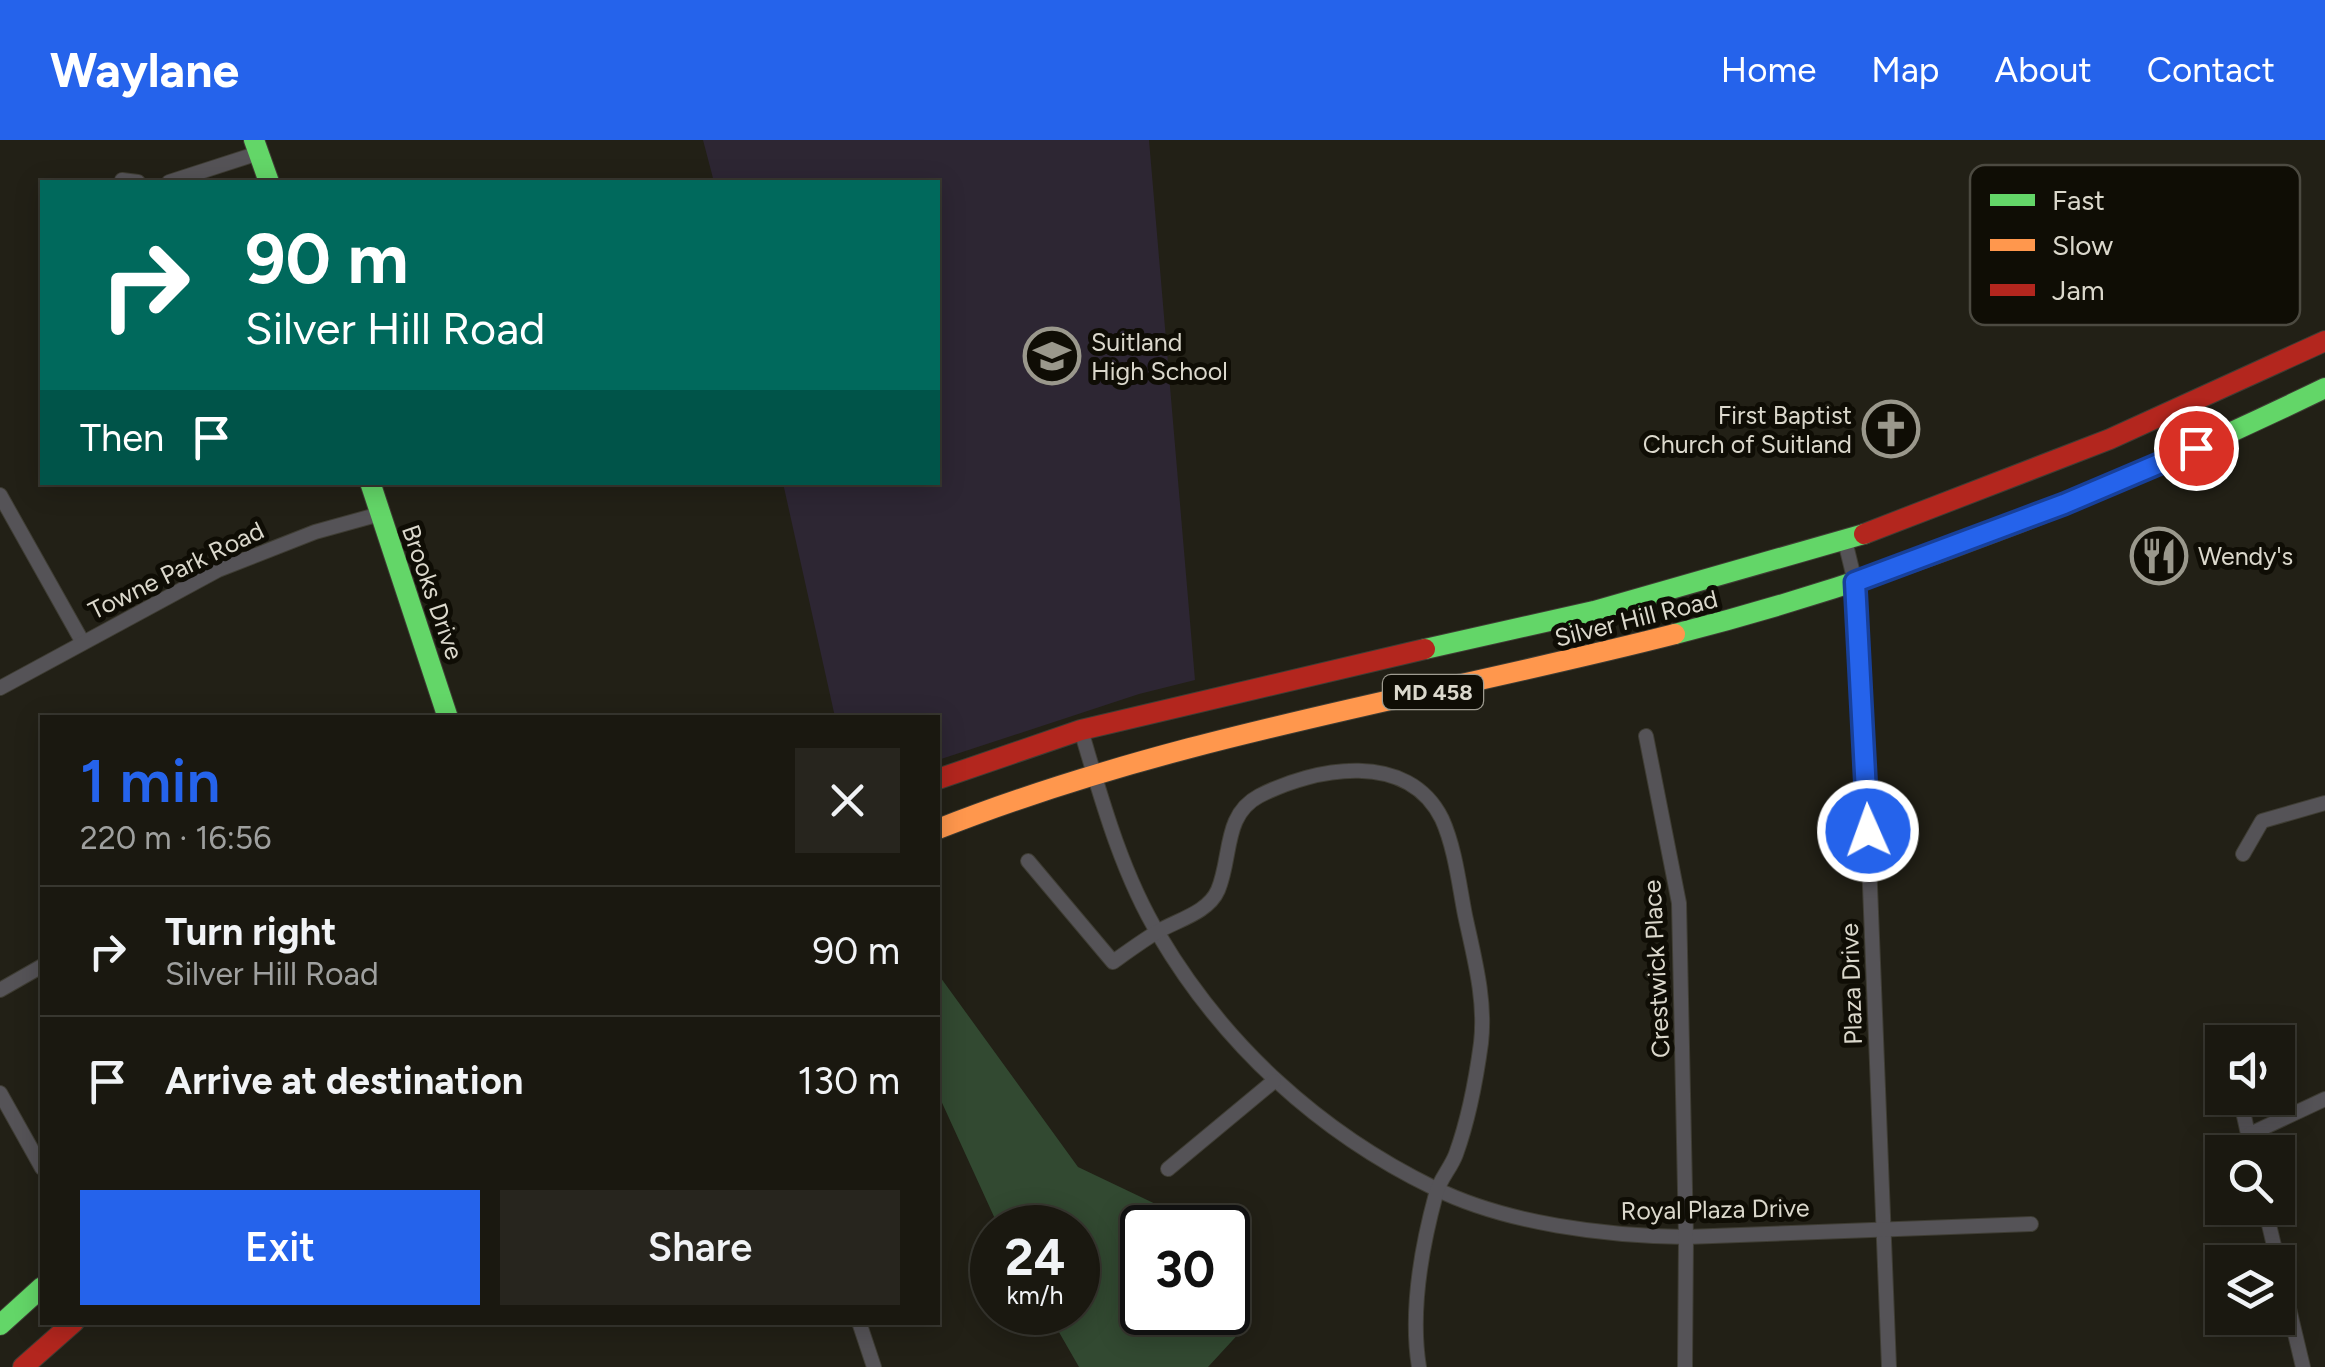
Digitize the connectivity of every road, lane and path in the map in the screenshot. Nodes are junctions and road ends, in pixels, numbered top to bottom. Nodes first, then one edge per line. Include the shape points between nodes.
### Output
1 (256, 146) edge
2 (174, 180) edge
3 (267, 180) edge
4 (2325, 340) edge
5 (2325, 388) edge
6 (371, 485) edge
7 (0, 495) edge
8 (380, 514) junction
9 (1845, 541) junction
10 (1855, 582) junction
11 (82, 642) junction
12 (0, 688) edge
13 (447, 715) edge
14 (1081, 730) junction
15 (1646, 736) dead end
16 (1093, 772) junction
17 (940, 778) edge
18 (2325, 803) edge
19 (940, 827) edge
20 (2243, 854) dead end
21 (1028, 861) dead end
22 (1157, 932) junction
23 (40, 967) edge
24 (0, 990) edge
25 (1274, 1081) junction
26 (0, 1092) edge
27 (2325, 1099) edge
28 (2250, 1135) edge
29 (40, 1164) edge
30 (1168, 1169) dead end
31 (1436, 1190) junction
32 (2032, 1224) dead end
33 (2269, 1225) edge
34 (1883, 1228) junction
35 (1686, 1236) junction
36 (40, 1289) edge
37 (0, 1325) edge
38 (71, 1325) edge
39 (861, 1325) edge
40 (23, 1367) edge
41 (874, 1367) edge
42 (1419, 1367) edge
43 (1685, 1367) edge
44 (1889, 1367) edge
45 (2303, 1367) edge

1 - 2 street
1 - 3 main road
4 - 9 main road, Silver Hill Road / MD 458 via 2082,451
5 - 10 main road, Silver Hill Road / MD 458 via 2102,489
6 - 8 main road, Brooks Drive
7 - 11 street
8 - 11 street, Towne Park Road via 236,562
8 - 13 main road, Brooks Drive
9 - 10 street, Plaza Drive
9 - 14 main road, Silver Hill Road / MD 458 via 1594,610
10 - 16 main road, Silver Hill Road / MD 458 via 1555,664
10 - 34 street, Plaza Drive
11 - 12 street, Towne Park Road
14 - 16 street, Royal Plaza Drive
14 - 17 main road, Silver Hill Road / MD 458
15 - 35 street, Crestwick Place via 1679,904
16 - 19 main road, Silver Hill Road / MD 458
16 - 22 street, Royal Plaza Drive
18 - 20 street via 2262,821
21 - 22 street via 1112,962
22 - 25 street, Royal Plaza Drive via 1211,1010
22 - 31 street via 1212,900 1233,825 1261,795 1360,769 1419,790 1442,820 1449,843 1482,1018 1470,1104 1456,1154
23 - 24 street
25 - 30 street
25 - 31 street, Royal Plaza Drive via 1330,1126
26 - 29 street
27 - 28 street
31 - 35 street, Royal Plaza Drive via 1556,1225
31 - 42 street via 1414,1314
32 - 34 street, Royal Plaza Drive
33 - 45 street
34 - 35 street, Royal Plaza Drive
34 - 44 street, Plaza Drive
35 - 43 street, Crestwick Place
36 - 37 main road
38 - 40 main road
39 - 41 street

